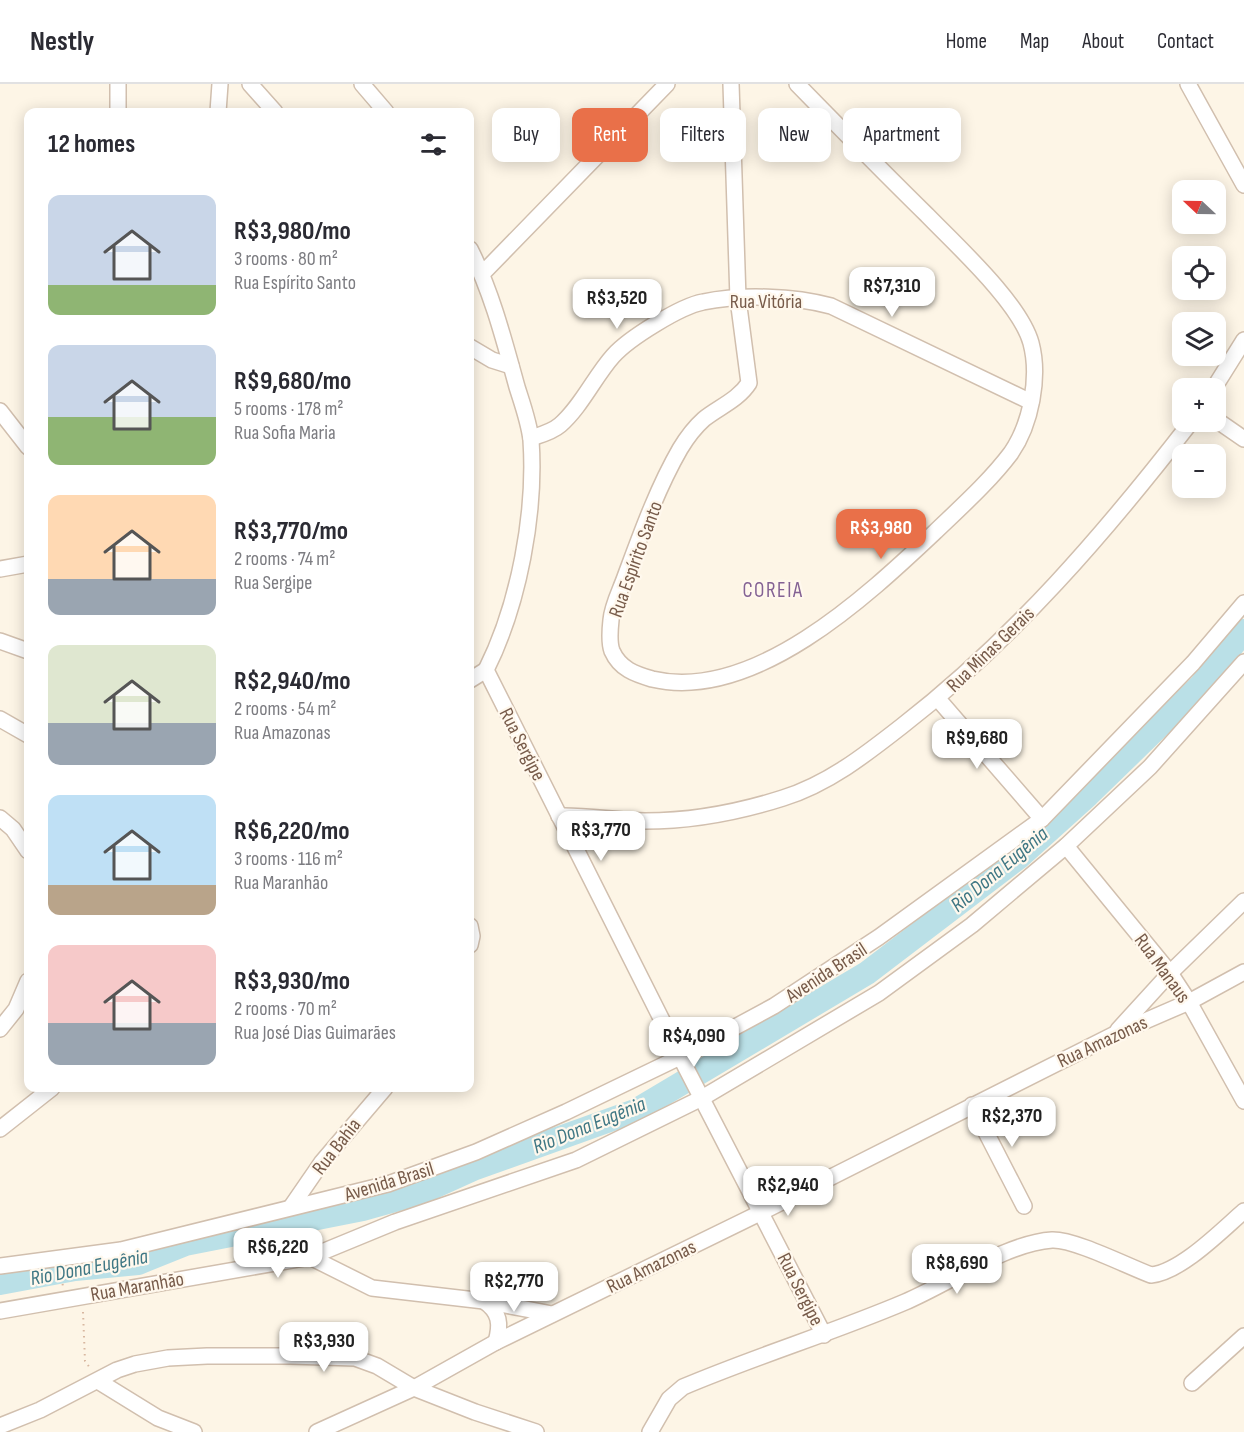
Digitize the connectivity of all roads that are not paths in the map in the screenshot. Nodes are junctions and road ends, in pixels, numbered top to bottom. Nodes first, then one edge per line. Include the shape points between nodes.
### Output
1 (118, 84) edge
2 (220, 84) edge
3 (250, 84) edge
4 (362, 84) edge
5 (667, 84) edge
6 (731, 84) edge
7 (796, 84) edge
8 (1188, 84) edge
9 (118, 108) edge
10 (218, 108) edge
11 (271, 108) edge
12 (383, 108) edge
13 (1243, 179) edge
14 (474, 257) edge
15 (482, 274) junction
16 (738, 299) junction
17 (1244, 340) edge
18 (474, 349) edge
19 (511, 366) junction
20 (1220, 378) edge
21 (1031, 402) junction
22 (0, 411) edge
23 (1226, 427) edge
24 (1183, 432) edge
25 (531, 438) junction
26 (1244, 439) edge
27 (24, 442) edge
28 (24, 565) edge
29 (0, 569) edge
30 (1244, 603) edge
31 (0, 641) edge
32 (24, 650) edge
33 (1244, 662) edge
34 (486, 670) junction
35 (474, 678) edge
36 (938, 699) junction
37 (0, 719) edge
38 (24, 733) edge
39 (559, 816) junction
40 (0, 818) edge
41 (1042, 819) junction
42 (24, 845) edge
43 (1066, 846) junction
44 (1244, 901) edge
45 (1244, 972) edge
46 (1170, 973) junction
47 (24, 991) edge
48 (1189, 1002) junction
49 (0, 1029) edge
50 (1115, 1034) junction
51 (683, 1062) junction
52 (47, 1092) edge
53 (382, 1092) edge
54 (700, 1094) junction
55 (1244, 1101) edge
56 (972, 1105) junction
57 (0, 1129) edge
58 (1024, 1206) dead end
59 (291, 1207) junction
60 (1244, 1211) edge
61 (762, 1212) junction
62 (310, 1257) junction
63 (0, 1266) edge
64 (484, 1301) junction
65 (0, 1311) edge
66 (552, 1314) junction
67 (824, 1335) junction
68 (1244, 1336) edge
69 (495, 1342) junction
70 (98, 1381) junction
71 (1192, 1383) dead end
72 (414, 1388) junction
73 (0, 1426) edge
74 (194, 1432) edge
75 (317, 1432) edge
76 (536, 1432) edge
77 (650, 1432) edge

1 - 9 street
2 - 10 street
3 - 11 street
4 - 12 street
5 - 15 street
6 - 16 street
7 - 21 street, Rua Espírito Santo via 978,267 1011,306 1030,340 1035,366
8 - 13 street
14 - 15 street
15 - 19 street
16 - 21 street, Rua Vitória via 804,299 831,306
16 - 21 street, Rua Espírito Santo via 748,383 743,392 703,420 683,444 663,480 611,617 611,648 620,664 634,674 665,681 707,681 752,667 815,633 866,594 962,506 1011,452
16 - 25 street, Rua Vitória via 685,308 628,342 560,425
17 - 20 street
18 - 19 street
19 - 25 street
22 - 27 street
23 - 26 street
24 - 36 street, Rua Minas Gerais via 1093,544 1010,633
25 - 34 street via 530,502 520,565 498,645
28 - 29 street
30 - 41 street, Avenida Brasil via 1193,663
31 - 32 street
33 - 43 street, Avenida Brasil via 1150,767
34 - 35 street
34 - 39 street, Rua Sergipe
36 - 39 street, Rua Minas Gerais via 827,780 783,798 686,820
36 - 41 street
37 - 38 street
39 - 51 street, Rua Sergipe
40 - 42 street
41 - 51 street, Avenida Brasil via 879,937
43 - 46 street, Rua Manaus
43 - 54 street, Avenida Brasil via 972,925 879,993
44 - 46 street
45 - 48 street, Rua Amazonas
46 - 48 street, Rua Manaus
46 - 50 street
47 - 49 street via 16,1010
48 - 50 street, Rua Amazonas
48 - 55 street, Rua Manaus
50 - 56 street, Rua Amazonas
51 - 54 street, Rua Sergipe
51 - 59 street, Avenida Brasil via 477,1152 388,1184
52 - 57 street
53 - 59 street, Rua Bahia via 322,1162
54 - 61 street, Rua Sergipe
54 - 62 street, Avenida Brasil via 576,1160 395,1222
56 - 58 street
56 - 61 street, Rua Amazonas
59 - 63 street, Avenida Brasil via 144,1245
60 - 67 street via 1162,1274 1151,1275 1076,1245 1055,1240 1032,1243
61 - 66 street, Rua Amazonas
61 - 67 street, Rua Sergipe
62 - 64 street via 372,1288
62 - 65 street, Rua Maranhão
64 - 66 street
64 - 69 street via 499,1319
66 - 69 street, Rua Amazonas
67 - 77 street via 683,1386 669,1399
68 - 71 street
69 - 72 street, Rua Amazonas
70 - 72 street via 126,1367 168,1358 337,1357 377,1366
70 - 73 street
70 - 74 street via 158,1418
72 - 75 street, Rua Amazonas
72 - 76 street

